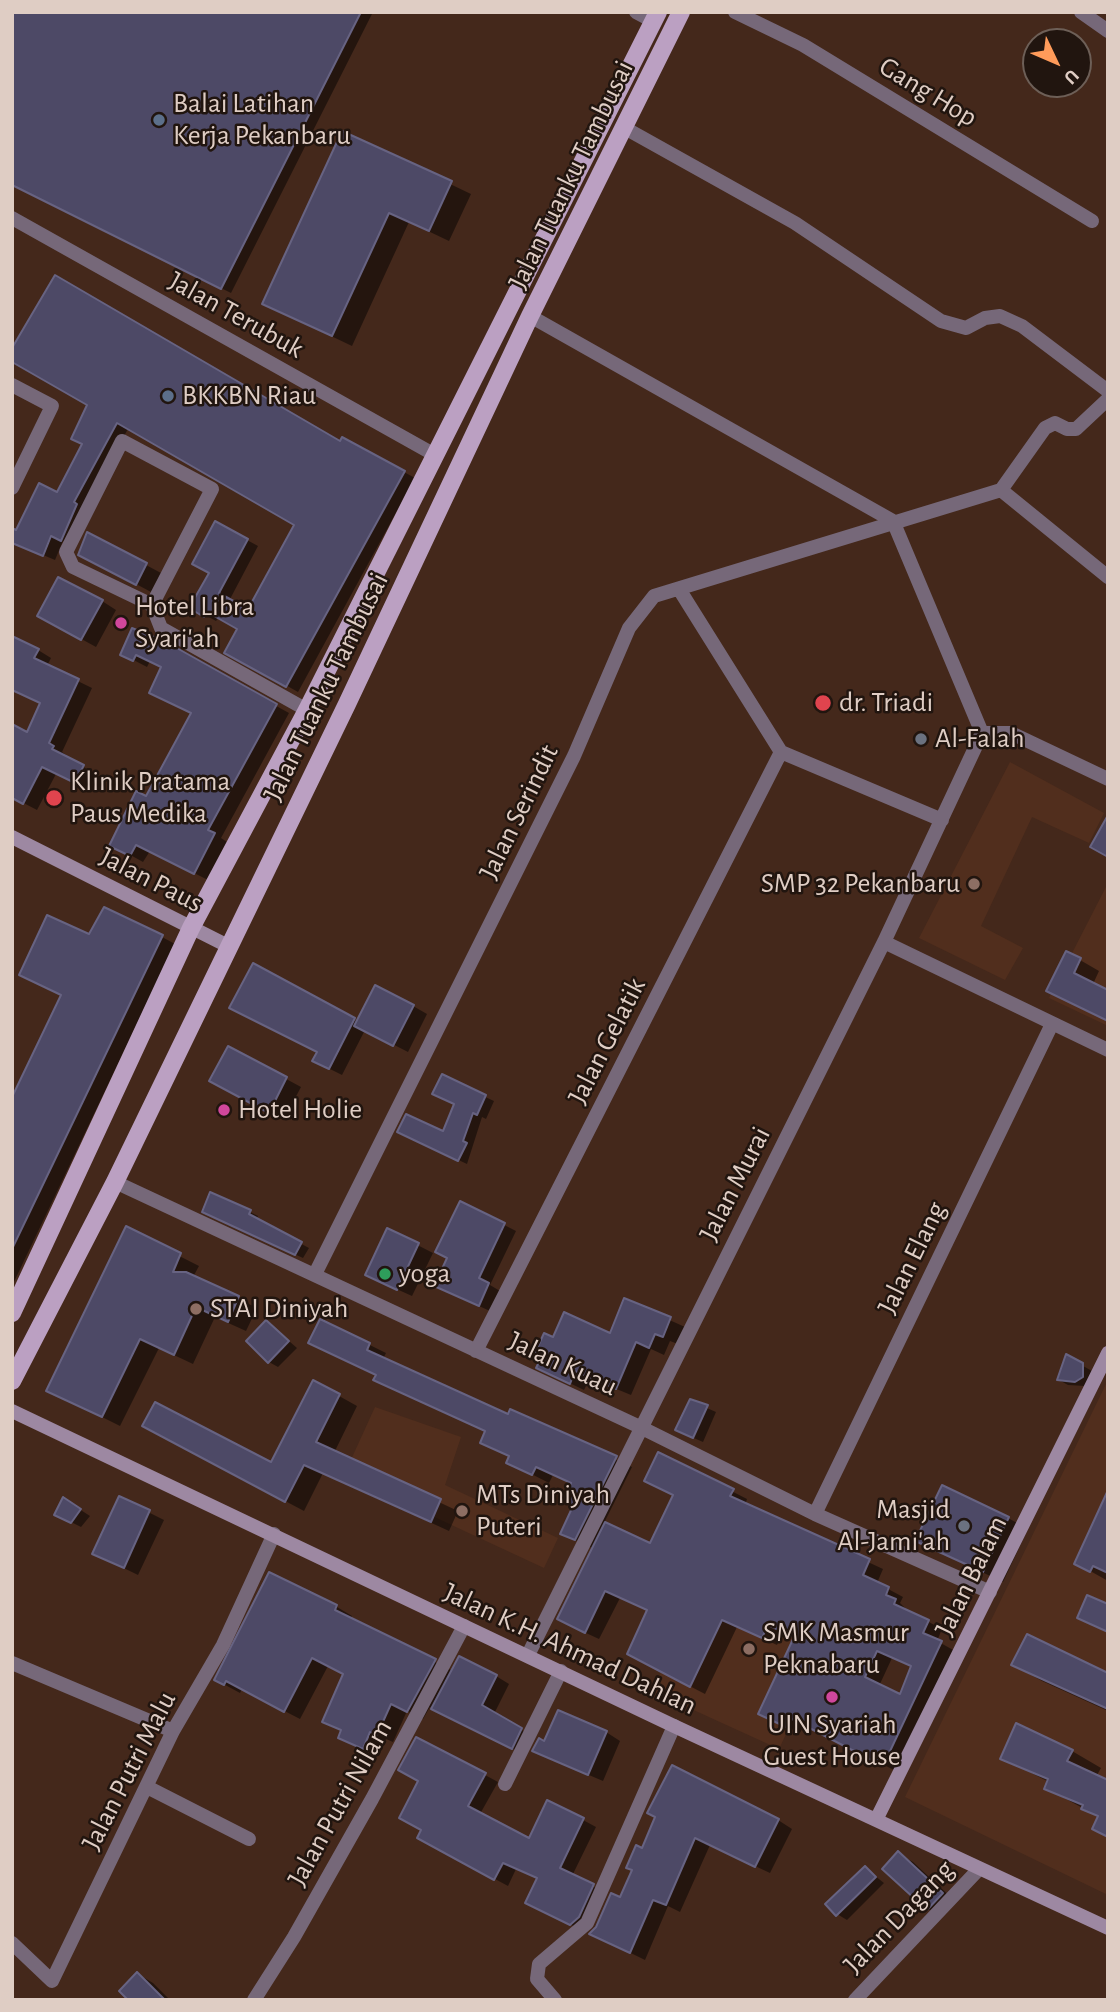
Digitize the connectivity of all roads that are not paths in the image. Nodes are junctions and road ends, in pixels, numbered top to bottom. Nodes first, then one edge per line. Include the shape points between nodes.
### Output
1 (636, 12) edge
2 (681, 12) edge
3 (735, 12) edge
4 (1081, 12) edge
5 (656, 17) edge
6 (1104, 22) edge
7 (623, 127) junction
8 (12, 218) edge
9 (1092, 221) dead end
10 (530, 316) junction
11 (12, 385) edge
12 (1108, 391) edge
13 (1108, 399) edge
14 (435, 455) junction
15 (12, 488) edge
16 (1001, 490) junction
17 (893, 521) junction
18 (1108, 577) edge
19 (679, 589) junction
20 (152, 605) junction
21 (307, 710) junction
22 (982, 733) junction
23 (781, 752) junction
24 (1108, 779) edge
25 (942, 820) junction
26 (12, 837) edge
27 (191, 928) junction
28 (884, 942) junction
29 (230, 947) junction
30 (1052, 1024) junction
31 (1108, 1050) edge
32 (115, 1182) junction
33 (315, 1274) junction
34 (12, 1312) edge
35 (477, 1351) junction
36 (1108, 1353) edge
37 (12, 1381) edge
38 (12, 1411) edge
39 (640, 1427) junction
40 (816, 1514) junction
41 (274, 1534) junction
42 (990, 1592) junction
43 (464, 1626) junction
44 (528, 1656) junction
45 (12, 1663) edge
46 (561, 1671) junction
47 (674, 1726) junction
48 (173, 1731) junction
49 (505, 1784) dead end
50 (147, 1787) junction
51 (876, 1820) junction
52 (249, 1839) dead end
53 (979, 1869) junction
54 (1108, 1928) edge
55 (12, 1943) edge
56 (259, 1998) edge
57 (555, 2000) edge
58 (855, 2000) edge

1 - 5 street
2 - 7 main road, Jalan Tuanku Tambusai
3 - 9 street, Gang Hop via 803,45
4 - 6 street
5 - 14 main road, Jalan Tuanku Tambusai
7 - 10 main road, Jalan Tuanku Tambusai
7 - 12 street via 795,223 941,321 966,328 1000,316 1021,326
8 - 14 street, Jalan Terubuk
10 - 17 street
10 - 29 main road, Jalan Tuanku Tambusai
11 - 15 street via 52,406
13 - 16 street via 1076,429 1055,423 1045,428
14 - 21 main road, Jalan Tuanku Tambusai
16 - 17 street, Jalan Serindit
16 - 18 street
17 - 19 street, Jalan Serindit
17 - 22 street
19 - 23 street
19 - 33 street, Jalan Serindit via 654,596 629,628 574,756
20 - 20 street via 73,567 66,551 122,441 212,489
20 - 21 street via 161,628
21 - 27 main road, Jalan Tuanku Tambusai
22 - 24 street via 1011,733
22 - 25 street, Jalan Murai
23 - 25 street
23 - 35 street, Jalan Gelatik
25 - 28 street, Jalan Murai
26 - 27 main road, Jalan Paus
27 - 29 main road, Jalan Paus
27 - 34 main road, Jalan Tuanku Tambusai
28 - 30 street
28 - 39 street, Jalan Murai
29 - 32 main road, Jalan Tuanku Tambusai
30 - 31 street
30 - 40 street, Jalan Elang
32 - 33 street, Jalan Kuau
32 - 37 main road, Jalan Tuanku Tambusai
33 - 35 street, Jalan Kuau
35 - 39 street, Jalan Kuau
36 - 42 main road, Jalan Balam
38 - 41 main road, Jalan K.H. Ahmad Dahlan
39 - 40 street, Jalan Kuau
39 - 44 street, Jalan Murai
40 - 42 street, Jalan Kuau
41 - 43 main road, Jalan K.H. Ahmad Dahlan
41 - 48 street, Jalan Putri Malu via 223,1645
42 - 51 main road, Jalan Balam
43 - 44 main road, Jalan K.H. Ahmad Dahlan
43 - 56 street, Jalan Putri Nilam
44 - 46 main road, Jalan K.H. Ahmad Dahlan
45 - 48 street
46 - 47 main road, Jalan K.H. Ahmad Dahlan
46 - 49 street
47 - 51 main road, Jalan K.H. Ahmad Dahlan
47 - 57 street via 587,1923 554,1949 537,1974
48 - 50 street, Jalan Putri Malu
50 - 52 street
50 - 55 street, Jalan Putri Malu via 52,1981
51 - 53 main road, Jalan K.H. Ahmad Dahlan
53 - 54 main road, Jalan K.H. Ahmad Dahlan
53 - 58 street, Jalan Dagang

